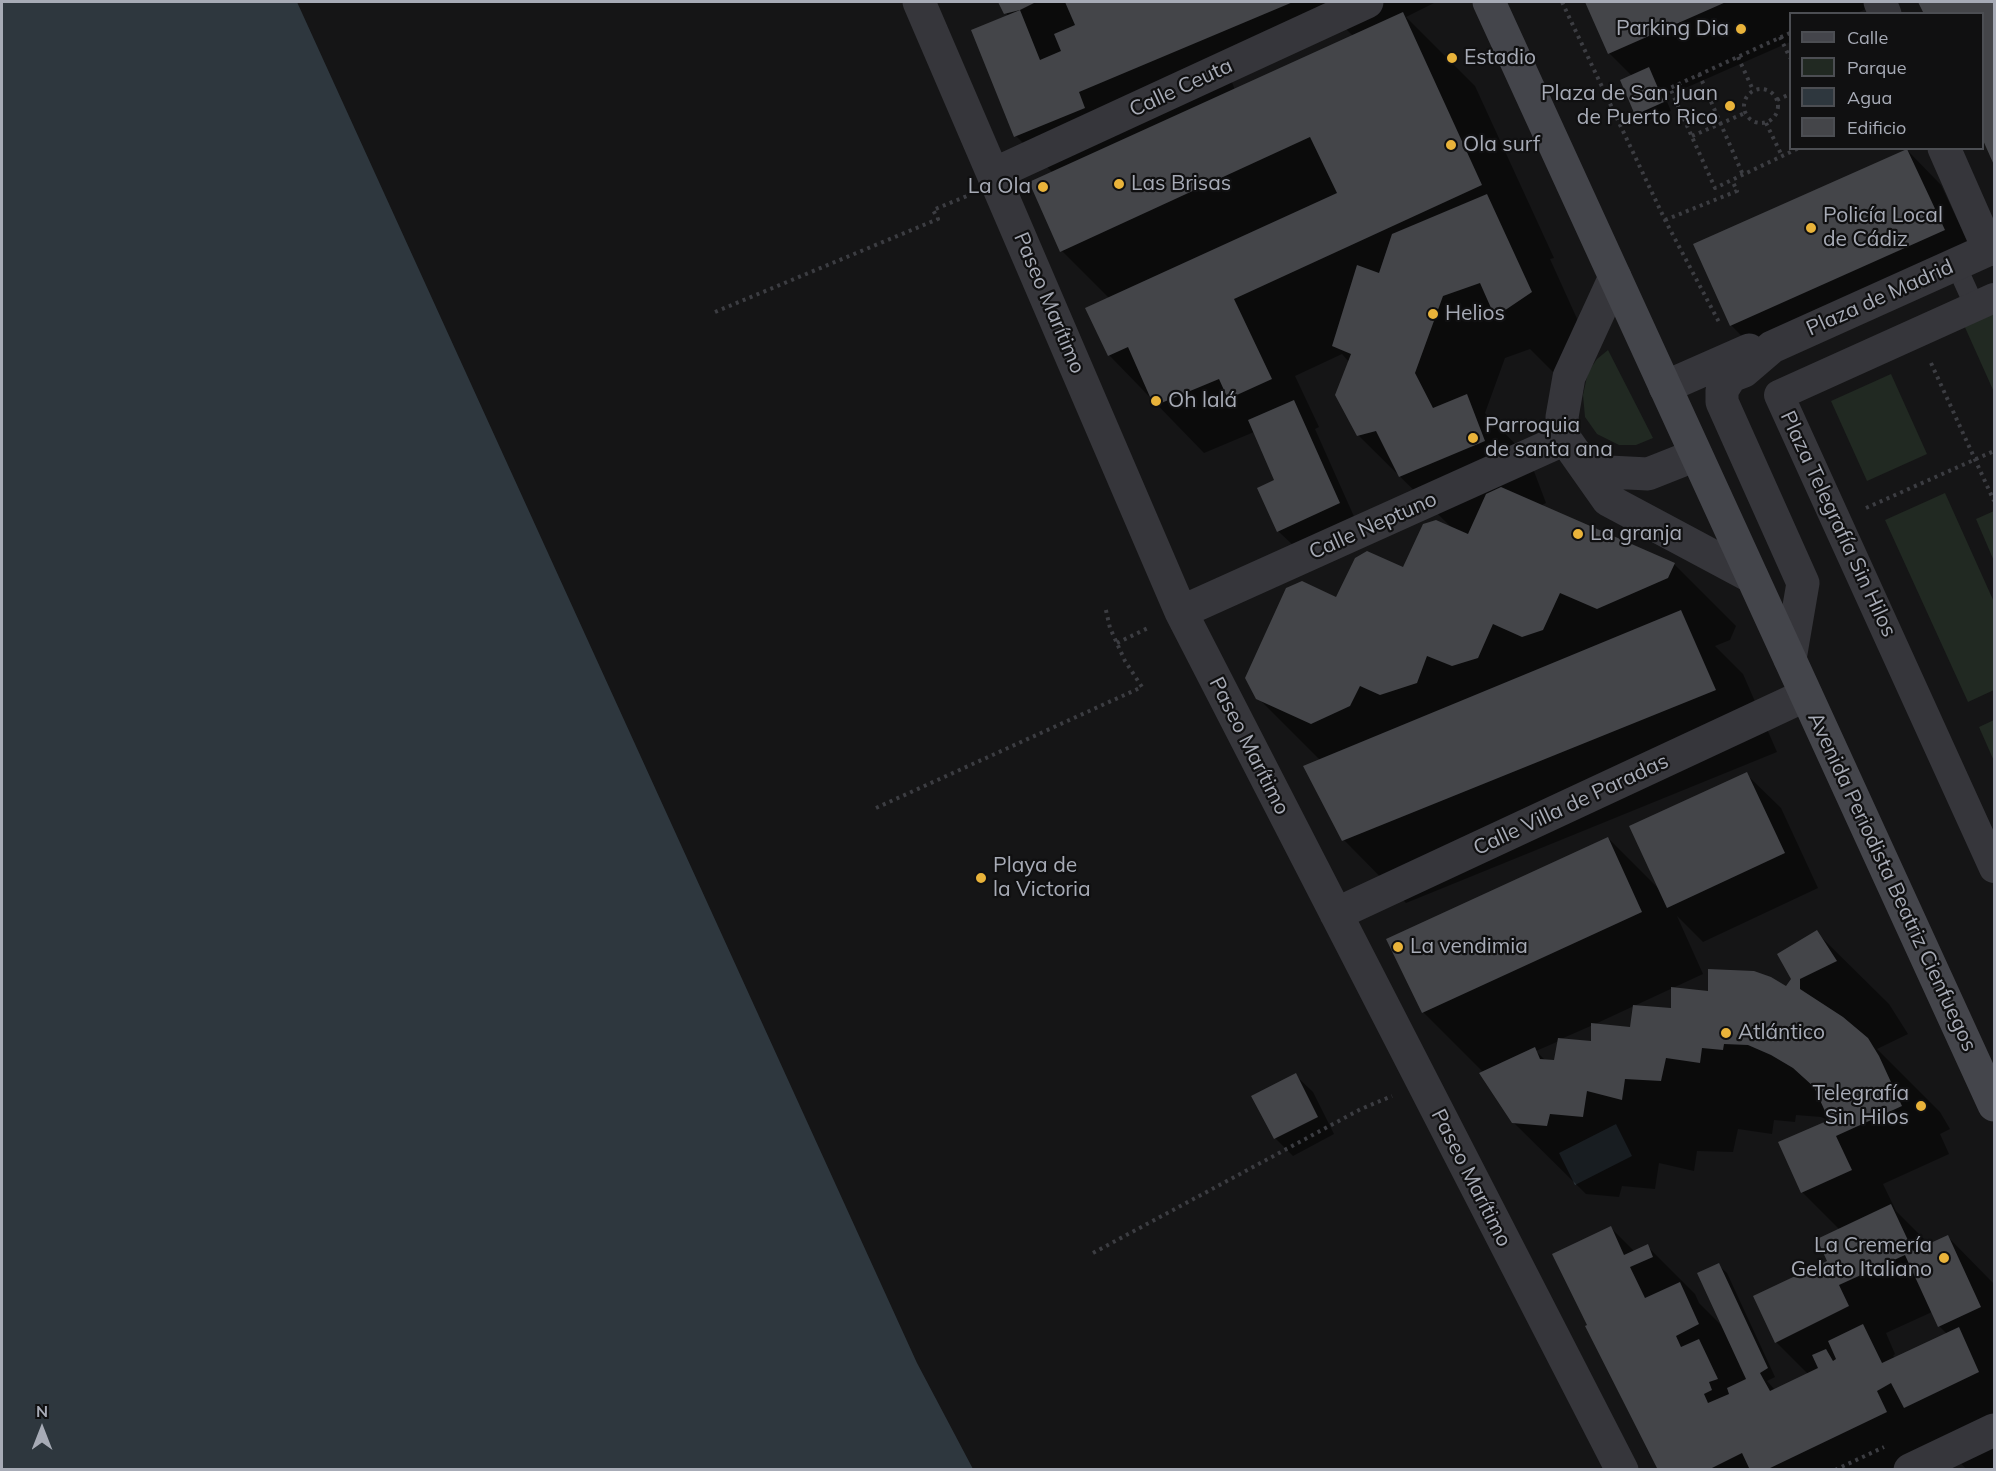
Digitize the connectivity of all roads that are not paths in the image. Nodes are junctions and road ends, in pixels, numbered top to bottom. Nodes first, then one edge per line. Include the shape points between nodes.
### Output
1 (919, 2) edge
2 (1367, 2) edge
3 (1489, 2) edge
4 (1945, 150) edge
5 (994, 174) junction
6 (1992, 248) edge
7 (1956, 265) junction
8 (1615, 277) junction
9 (1985, 302) edge
10 (1772, 347) junction
11 (1665, 387) junction
12 (1572, 448) junction
13 (1696, 455) junction
14 (1752, 577) junction
15 (1167, 619) junction
16 (1790, 659) junction
17 (1806, 695) junction
18 (1995, 868) edge
19 (1336, 914) junction
20 (1995, 1105) edge
21 (1995, 1430) edge
22 (1622, 1470) edge
23 (1910, 1470) edge

1 - 5 street, Paseo Marítimo
2 - 5 street, Calle Ceuta
3 - 8 main road, Avenida Periodista Beatriz Cienfuegos
4 - 6 street, Plaza de Madrid
5 - 15 street, Paseo Marítimo
6 - 7 street, Plaza de Madrid
7 - 9 lane
7 - 10 street, Plaza de Madrid
8 - 11 main road, Avenida Periodista Beatriz Cienfuegos
8 - 12 street via 1569,377 1562,417
9 - 18 street, Plaza Telegrafía Sin Hilos via 1779,395
10 - 11 street, Plaza de Madrid via 1751,349
10 - 16 street, Plaza de Madrid via 1744,371 1731,376 1722,390 1722,402 1803,583
11 - 13 main road, Avenida Periodista Beatriz Cienfuegos
12 - 13 street via 1609,472 1648,474
12 - 14 street via 1608,500
12 - 15 street, Calle Neptuno
13 - 14 main road, Avenida Periodista Beatriz Cienfuegos
14 - 16 main road, Avenida Periodista Beatriz Cienfuegos
15 - 19 street, Paseo Marítimo
16 - 17 main road, Avenida Periodista Beatriz Cienfuegos
17 - 19 street, Calle Villa de Paradas
17 - 20 main road, Avenida Periodista Beatriz Cienfuegos
19 - 22 street, Paseo Marítimo
21 - 23 street

